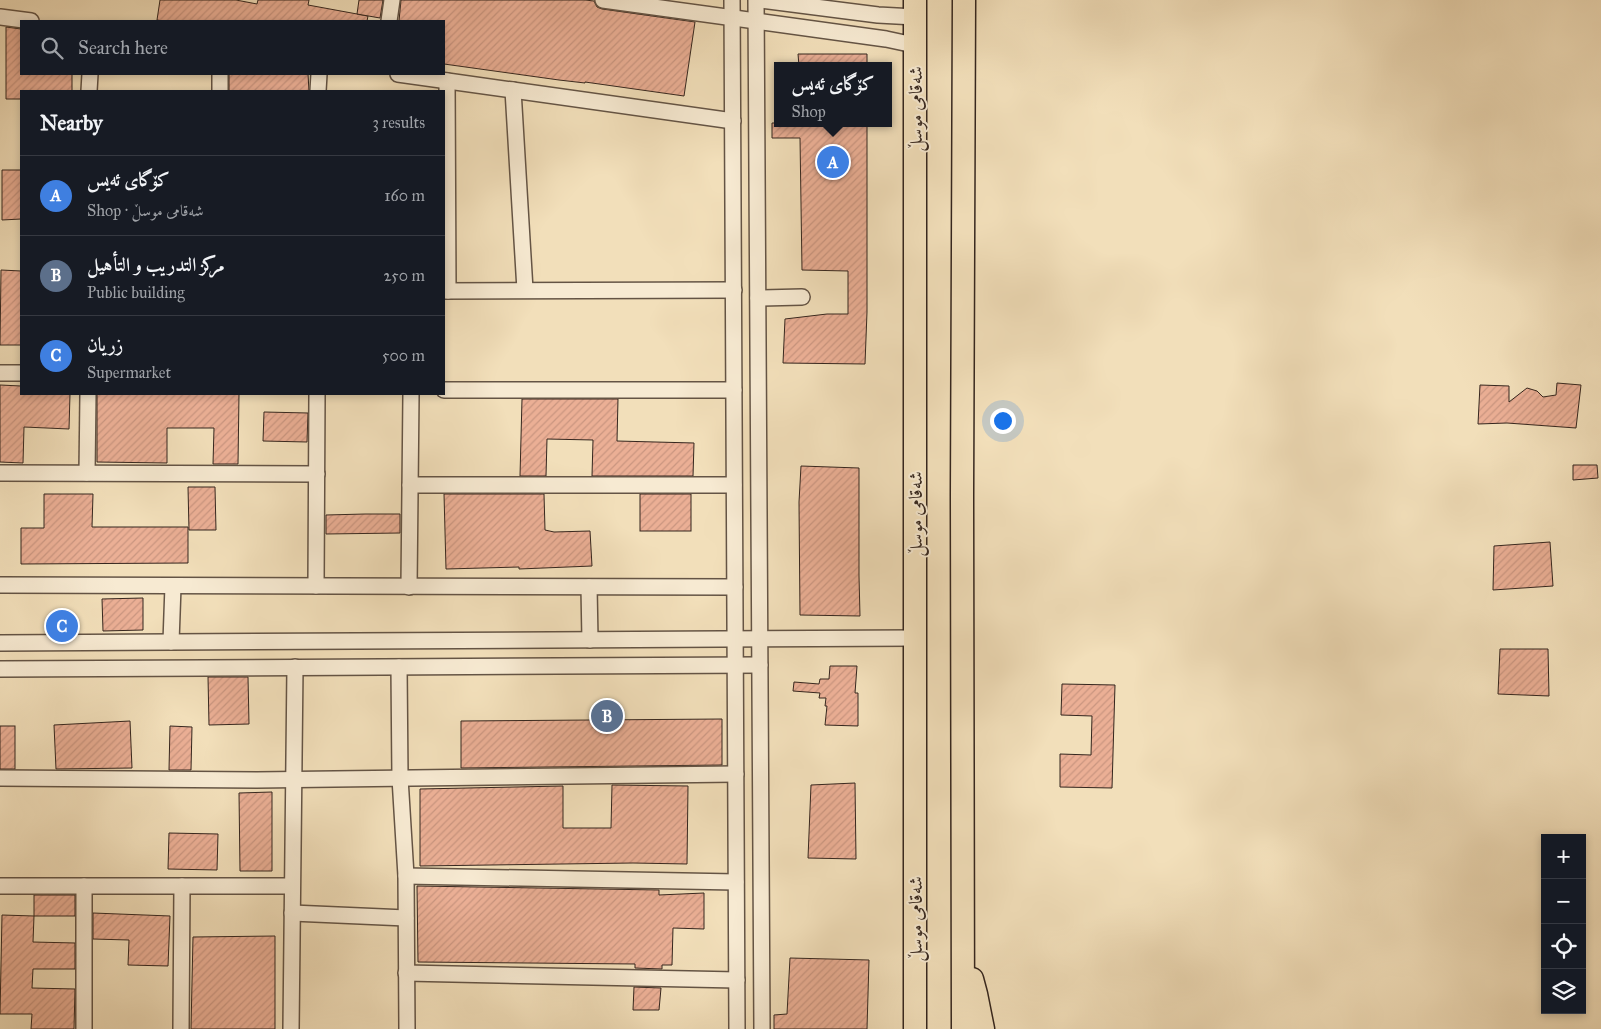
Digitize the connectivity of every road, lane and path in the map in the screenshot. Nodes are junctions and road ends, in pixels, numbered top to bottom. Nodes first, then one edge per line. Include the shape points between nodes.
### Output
1 (392, 0) edge
2 (603, 0) edge
3 (732, 0) edge
4 (758, 0) edge
5 (964, 0) edge
6 (915, 8) edge
7 (878, 16) junction
8 (0, 17) edge
9 (732, 18) junction
10 (23, 20) edge
11 (389, 20) edge
12 (757, 21) junction
13 (875, 38) junction
14 (914, 44) junction
15 (90, 75) edge
16 (220, 75) edge
17 (319, 75) edge
18 (405, 75) edge
19 (447, 81) junction
20 (90, 90) edge
21 (220, 90) edge
22 (318, 90) edge
23 (513, 90) junction
24 (732, 121) junction
25 (446, 290) edge
26 (525, 290) junction
27 (734, 290) junction
28 (802, 297) dead end
29 (758, 298) junction
30 (758, 345) junction
31 (734, 346) junction
32 (0, 373) edge
33 (20, 373) edge
34 (445, 390) edge
35 (734, 390) junction
36 (88, 395) edge
37 (317, 395) edge
38 (411, 395) edge
39 (0, 473) edge
40 (87, 473) junction
41 (317, 474) junction
42 (410, 485) junction
43 (734, 485) junction
44 (0, 585) edge
45 (173, 586) junction
46 (316, 586) junction
47 (409, 586) junction
48 (589, 587) junction
49 (735, 587) junction
50 (915, 638) junction
51 (760, 639) junction
52 (590, 640) junction
53 (735, 640) junction
54 (171, 642) junction
55 (199, 642) junction
56 (0, 643) edge
57 (736, 665) junction
58 (760, 665) junction
59 (295, 667) junction
60 (399, 667) junction
61 (199, 668) junction
62 (0, 669) edge
63 (736, 774) junction
64 (0, 778) edge
65 (400, 778) junction
66 (293, 780) junction
67 (406, 876) junction
68 (736, 882) junction
69 (0, 886) edge
70 (84, 886) junction
71 (182, 886) junction
72 (292, 886) junction
73 (292, 913) junction
74 (406, 918) junction
75 (406, 973) junction
76 (737, 980) junction
77 (737, 1010) junction
78 (762, 1010) junction
79 (978, 1028) edge
80 (84, 1029) edge
81 (181, 1029) edge
82 (291, 1029) edge
83 (407, 1029) edge
84 (737, 1029) edge
85 (762, 1029) edge
86 (915, 1029) edge

1 - 11 street
2 - 9 street
3 - 9 street
4 - 7 street
4 - 12 street
5 - 79 highway via 963,956
6 - 7 street
6 - 14 highway, شەقامی موسڵ
7 - 13 street
8 - 10 street
9 - 12 street
9 - 24 street
12 - 13 street
12 - 29 street
13 - 14 street
14 - 50 highway, شەقامی موسڵ
15 - 20 street
16 - 21 street
17 - 22 street
18 - 19 street
19 - 23 street
19 - 25 street
23 - 24 street
23 - 26 street
24 - 27 street
25 - 26 street
26 - 27 street
27 - 31 street
28 - 29 street
29 - 30 street
30 - 31 street
30 - 51 street
31 - 35 street
32 - 33 street
34 - 35 street
35 - 43 street
36 - 40 street
37 - 41 street
38 - 42 street
39 - 40 street
40 - 41 street
41 - 46 street
42 - 43 street
42 - 47 street
43 - 49 street
44 - 45 street
45 - 46 street
45 - 54 street
46 - 47 street
47 - 48 street
48 - 49 street
48 - 52 street
49 - 53 street
50 - 51 street
50 - 86 highway, شەقامی موسڵ
51 - 53 street
51 - 58 street
52 - 53 street
52 - 55 street
53 - 57 street
54 - 55 street
54 - 56 street
55 - 61 street
57 - 58 street
57 - 60 street
57 - 63 street
58 - 78 street
59 - 60 street
59 - 61 street
59 - 66 street
60 - 65 street
61 - 62 street
63 - 65 street
63 - 68 street
64 - 66 street
65 - 66 street
65 - 67 street
66 - 72 street
67 - 68 street
67 - 74 street
68 - 76 street
69 - 70 street
70 - 71 street
70 - 80 street
71 - 72 street
71 - 81 street
72 - 73 street
73 - 74 street
73 - 82 street
74 - 75 street
75 - 76 street
75 - 83 street
76 - 77 street
77 - 78 street
77 - 84 street
78 - 85 street

